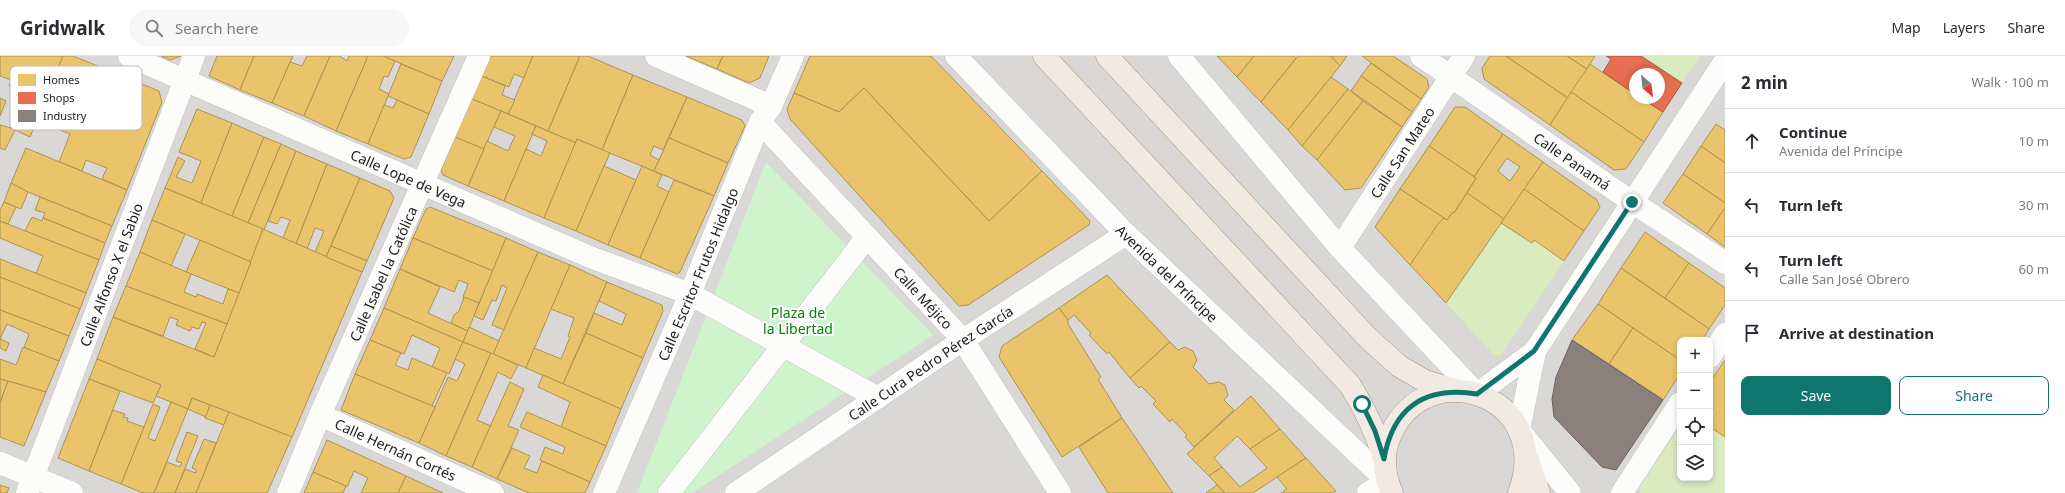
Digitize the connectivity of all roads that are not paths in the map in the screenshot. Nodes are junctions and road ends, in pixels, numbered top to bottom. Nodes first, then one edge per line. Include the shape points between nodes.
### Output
1 (129, 56) edge
2 (194, 56) edge
3 (479, 56) edge
4 (656, 56) edge
5 (793, 56) edge
6 (956, 56) edge
7 (1044, 56) edge
8 (1107, 56) edge
9 (1178, 56) edge
10 (1421, 56) edge
11 (1464, 56) edge
12 (1725, 62) edge
13 (1451, 76) junction
14 (185, 79) junction
15 (766, 114) junction
16 (423, 183) junction
17 (1632, 202) junction
18 (1126, 234) junction
19 (867, 237) junction
20 (1340, 248) junction
21 (1725, 263) edge
22 (690, 294) junction
23 (1725, 334) edge
24 (963, 340) junction
25 (783, 346) junction
26 (1534, 351) junction
27 (1713, 352) edge
28 (1467, 392) junction
29 (878, 398) junction
30 (1677, 408) edge
31 (320, 415) junction
32 (1520, 430) junction
33 (1527, 456) junction
34 (1384, 459) junction
35 (0, 463) edge
36 (29, 485) edge
37 (765, 486) edge
38 (1390, 487) edge
39 (72, 493) edge
40 (288, 493) edge
41 (493, 493) edge
42 (604, 493) edge
43 (669, 493) edge
44 (736, 493) edge
45 (1060, 493) edge
46 (1368, 493) edge
47 (1519, 493) edge
48 (1539, 493) edge
49 (1570, 493) edge
50 (1622, 493) edge

1 - 14 street, Calle Lope de Vega
2 - 14 street, Calle Alfonso X el Sabio
3 - 16 street, Calle Isabel la Católica
4 - 15 street
5 - 15 street, Calle Escritor Frutos Hidalgo
6 - 18 street, Avenida del Príncipe
7 - 34 main road via 1350,385 1375,431
8 - 28 main road via 1367,337 1399,366 1425,381
9 - 20 street
10 - 13 street, Calle Panamá
11 - 13 street, Calle San Mateo
12 - 17 street
13 - 17 street, Calle Panamá
13 - 20 street, Calle San Mateo
14 - 16 street, Calle Lope de Vega
14 - 36 street, Calle Alfonso X el Sabio
15 - 19 street, Calle Méjico
15 - 22 street, Calle Escritor Frutos Hidalgo
16 - 22 street, Calle Lope de Vega via 590,257
16 - 31 street, Calle Isabel la Católica
17 - 21 street, Calle Panamá
17 - 26 street
18 - 24 street, Calle Cura Pedro Pérez García
18 - 38 street, Avenida del Príncipe
19 - 24 street, Calle Méjico
19 - 25 street
20 - 28 street
22 - 25 street, Calle Lope de Vega
22 - 42 street, Calle Escritor Frutos Hidalgo
23 - 27 street
24 - 29 street, Calle Cura Pedro Pérez García
24 - 45 street, Calle Méjico
25 - 29 street, Calle Lope de Vega
25 - 43 street
26 - 28 street
26 - 32 street
28 - 32 main road via 1494,402
28 - 34 main road via 1439,392 1407,410 1392,430
29 - 37 street, Calle Cura Pedro Pérez García
30 - 50 street
31 - 40 street, Calle Isabel la Católica
31 - 41 street, Calle Hernán Cortés
32 - 33 main road
32 - 49 street
33 - 47 main road via 1525,476
33 - 48 main road
34 - 38 main road
35 - 36 street
36 - 39 street
37 - 44 street, Calle Cura Pedro Pérez García
38 - 46 street

